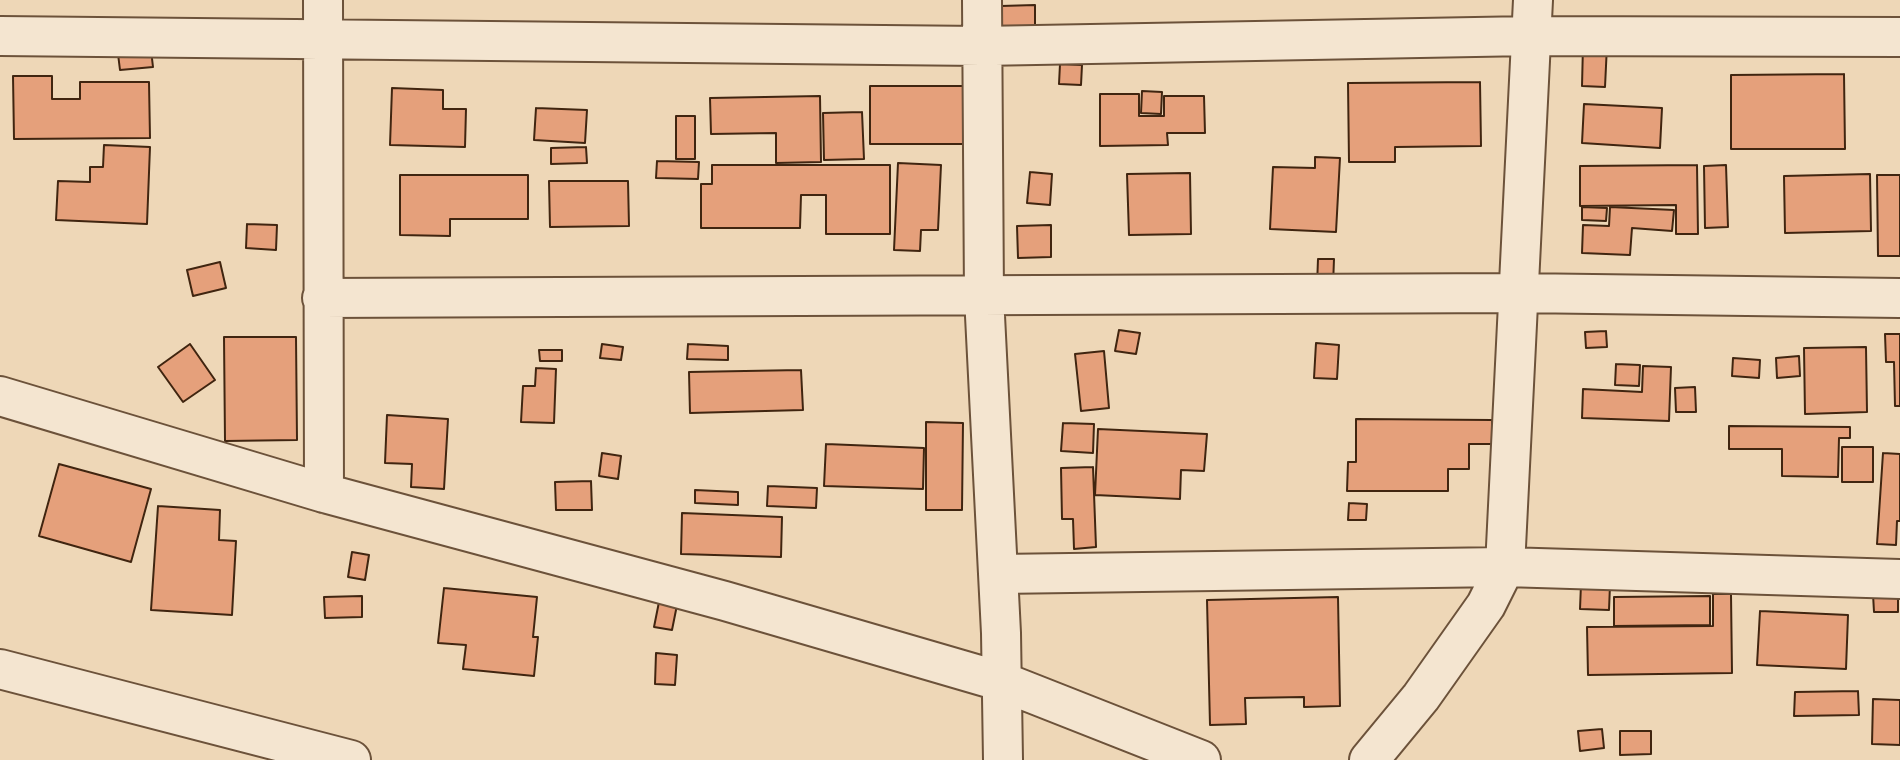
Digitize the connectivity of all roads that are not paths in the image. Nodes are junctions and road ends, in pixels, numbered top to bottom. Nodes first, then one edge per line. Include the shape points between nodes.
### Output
1 (323, 0) edge
2 (982, 0) edge
3 (1531, 18) edge
4 (0, 36) edge
5 (1900, 37) edge
6 (324, 40) junction
7 (982, 46) junction
8 (1517, 293) junction
9 (984, 296) junction
10 (322, 298) junction
11 (1900, 298) edge
12 (0, 396) edge
13 (324, 493) junction
14 (1505, 567) junction
15 (998, 574) junction
16 (1900, 579) edge
17 (0, 669) edge
18 (1003, 682) junction
19 (351, 760) edge
20 (1003, 760) edge
21 (1201, 760) edge
22 (1369, 760) edge

1 - 6 street
2 - 7 street
3 - 5 street
3 - 7 street
3 - 8 street
4 - 6 street
6 - 7 street
6 - 10 street
7 - 9 street
8 - 9 street
8 - 11 street
8 - 14 street
9 - 10 street
9 - 15 street
10 - 13 street
12 - 13 street
13 - 18 street
14 - 15 street
14 - 16 street
14 - 22 street via 1486,605
15 - 18 street
17 - 19 street
18 - 20 street
18 - 21 street

